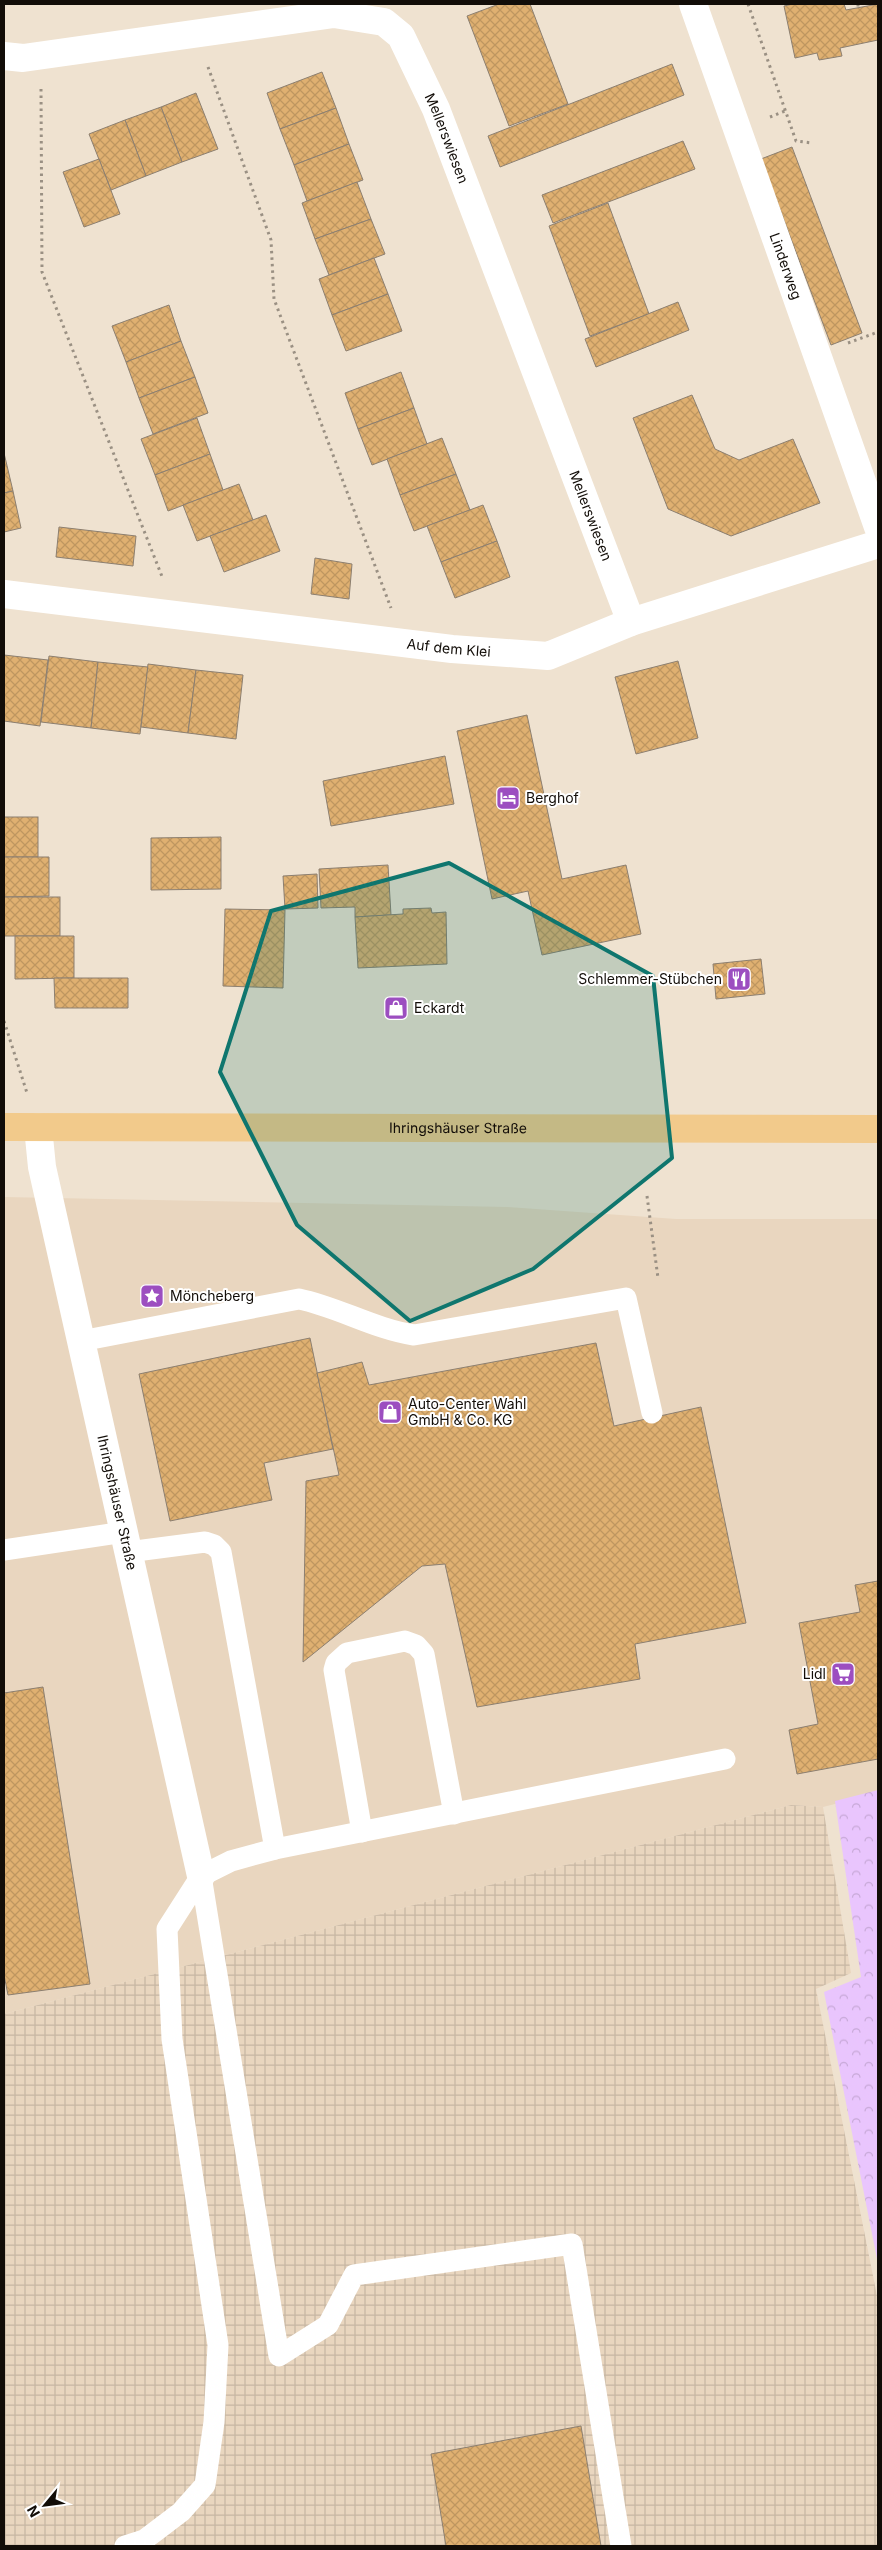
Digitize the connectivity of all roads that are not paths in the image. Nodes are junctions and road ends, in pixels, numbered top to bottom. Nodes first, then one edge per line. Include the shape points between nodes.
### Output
1 (693, 4) edge
2 (4, 56) edge
3 (878, 527) edge
4 (878, 544) edge
5 (4, 594) edge
6 (631, 622) junction
7 (4, 1127) edge
8 (38, 1127) junction
9 (878, 1129) edge
10 (81, 1341) junction
11 (652, 1413) dead end
12 (126, 1542) junction
13 (4, 1550) edge
14 (725, 1759) dead end
15 (454, 1814) junction
16 (362, 1832) junction
17 (275, 1849) junction
18 (201, 1876) junction
19 (125, 2546) edge
20 (621, 2546) edge

1 - 3 street, Linderweg
2 - 6 street, Mellerswiesen via 41,56 334,14 384,22 400,36 436,109
4 - 6 street, Auf dem Klei
5 - 6 street, Auf dem Klei via 452,650 548,656
7 - 8 main road, Ihringshäuser Straße
8 - 9 main road, Ihringshäuser Straße
8 - 10 street, Ihringshäuser Straße via 42,1167
10 - 11 lane via 298,1299 394,1332 414,1335 626,1298
10 - 12 street, Ihringshäuser Straße
12 - 13 lane
12 - 17 lane via 205,1542 222,1552
12 - 18 street, Ihringshäuser Straße
14 - 15 lane
15 - 16 lane
15 - 16 lane via 424,1654 416,1645 405,1641 346,1653 334,1670
16 - 17 lane
17 - 18 lane via 231,1862
18 - 19 lane via 167,1929 172,2039 218,2345 214,2422 205,2485 181,2512 144,2540
18 - 20 lane via 279,2356 328,2325 354,2275 572,2244

